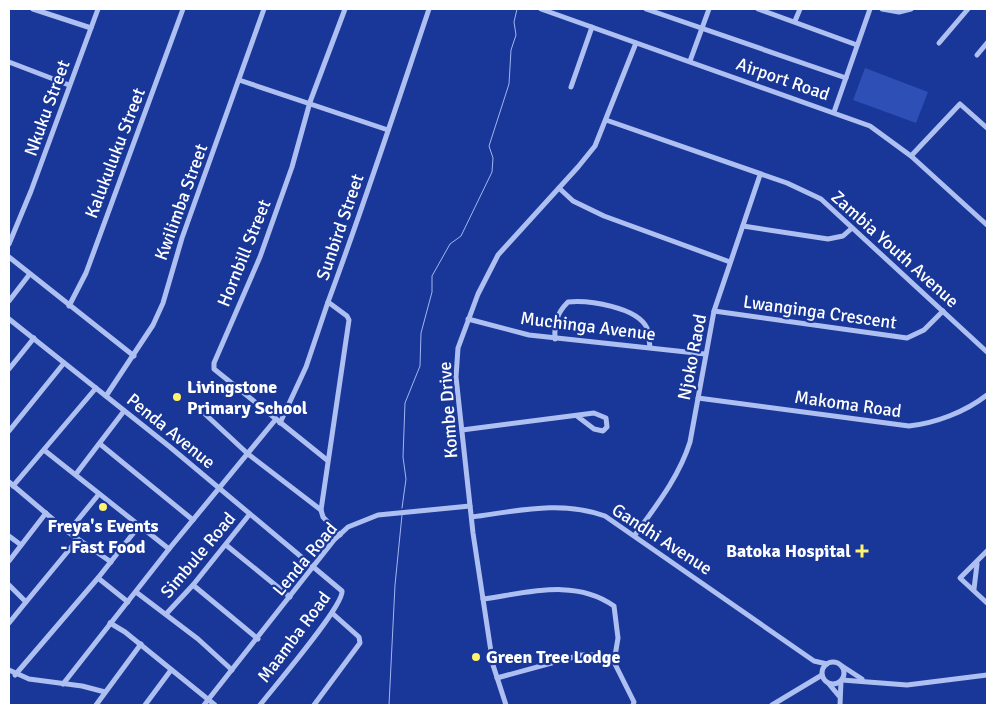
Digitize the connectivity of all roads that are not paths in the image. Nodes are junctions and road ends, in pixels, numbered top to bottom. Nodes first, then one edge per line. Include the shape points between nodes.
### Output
1 (33, 9) edge
2 (98, 9) edge
3 (184, 9) edge
4 (264, 9) edge
5 (345, 9) edge
6 (429, 9) edge
7 (541, 9) edge
8 (649, 9) edge
9 (709, 9) edge
10 (758, 9) edge
11 (800, 9) edge
12 (870, 9) edge
13 (882, 9) edge
14 (911, 9) edge
15 (968, 9) edge
16 (795, 21) junction
17 (592, 27) junction
18 (91, 28) junction
19 (702, 29) junction
20 (636, 43) junction
21 (939, 43) dead end
22 (987, 43) edge
23 (857, 45) junction
24 (977, 55) dead end
25 (9, 62) edge
26 (690, 62) junction
27 (846, 78) junction
28 (239, 80) junction
29 (69, 85) junction
30 (571, 87) dead end
31 (310, 102) junction
32 (834, 112) junction
33 (606, 120) junction
34 (987, 128) edge
35 (388, 130) junction
36 (911, 156) junction
37 (760, 175) junction
38 (559, 188) junction
39 (987, 225) edge
40 (744, 226) junction
41 (852, 228) junction
42 (9, 244) edge
43 (9, 257) edge
44 (730, 262) junction
45 (29, 275) junction
46 (9, 301) edge
47 (328, 302) junction
48 (69, 306) junction
49 (714, 311) junction
50 (944, 311) junction
51 (9, 319) edge
52 (468, 319) junction
53 (34, 338) junction
54 (555, 339) junction
55 (650, 347) junction
56 (987, 352) edge
57 (705, 354) junction
58 (134, 356) junction
59 (64, 363) junction
60 (9, 369) edge
61 (96, 388) junction
62 (987, 395) edge
63 (106, 396) junction
64 (698, 398) junction
65 (124, 411) junction
66 (204, 414) dead end
67 (577, 416) junction
68 (278, 421) junction
69 (9, 430) edge
70 (462, 430) junction
71 (100, 444) junction
72 (44, 450) junction
73 (248, 454) junction
74 (326, 460) junction
75 (76, 474) junction
76 (11, 484) edge
77 (220, 489) junction
78 (99, 494) junction
79 (470, 506) junction
80 (321, 510) junction
81 (46, 513) junction
82 (249, 515) junction
83 (472, 517) junction
84 (192, 520) junction
85 (139, 526) junction
86 (68, 532) junction
87 (340, 535) junction
88 (635, 535) junction
89 (9, 536) edge
90 (78, 538) junction
91 (20, 545) junction
92 (226, 545) junction
93 (169, 549) junction
94 (987, 551) edge
95 (9, 561) edge
96 (111, 562) junction
97 (977, 564) junction
98 (313, 567) junction
99 (98, 578) junction
100 (9, 585) edge
101 (193, 585) junction
102 (974, 589) junction
103 (136, 592) junction
104 (290, 597) junction
105 (483, 600) junction
106 (26, 602) junction
107 (128, 602) junction
108 (987, 603) edge
109 (167, 613) junction
110 (332, 613) junction
111 (9, 623) edge
112 (110, 623) junction
113 (258, 639) junction
114 (141, 644) junction
115 (814, 661) junction
116 (614, 662) junction
117 (827, 664) junction
118 (840, 664) junction
119 (9, 670) edge
120 (171, 670) junction
121 (232, 670) junction
122 (16, 674) junction
123 (822, 674) junction
124 (987, 675) edge
125 (497, 678) junction
126 (862, 680) junction
127 (841, 681) junction
128 (63, 684) junction
129 (830, 684) junction
130 (105, 692) junction
131 (839, 696) junction
132 (209, 700) junction
133 (96, 705) edge
134 (145, 705) edge
135 (204, 705) edge
136 (215, 705) edge
137 (260, 705) edge
138 (314, 705) edge
139 (506, 705) edge
140 (633, 705) edge
141 (772, 705) edge
142 (840, 705) edge

1 - 18 street
2 - 18 street, Nkuku Street
3 - 48 street, Kalukuluku Street via 86,273
4 - 28 street, Kwilimba Street
5 - 31 street, Hornbill Street
6 - 35 street, Sunbird Street
7 - 17 street, Airport Road
8 - 19 street
9 - 19 street
10 - 16 street
11 - 16 street
12 - 23 street
13 - 14 street via 899,12
15 - 21 street
16 - 23 street
17 - 20 street, Airport Road
17 - 30 street
18 - 29 street, Nkuku Street
19 - 26 street
19 - 27 street
20 - 26 street, Airport Road
20 - 33 street, Kombe Drive
22 - 24 street
23 - 27 street
25 - 29 street
26 - 32 street, Airport Road
27 - 32 street
28 - 31 street
28 - 58 street, Kwilimba Street via 182,238 163,303 154,325
29 - 42 street, Nkuku Street
31 - 35 street
31 - 68 street, Hornbill Street via 292,167 260,257 214,363 219,374
32 - 36 street, Airport Road via 870,126
33 - 37 street, Zambia Youth Avenue
33 - 38 street, Kombe Drive via 591,152
34 - 36 street via 960,104
35 - 47 street, Sunbird Street
36 - 39 street, Airport Road
37 - 40 street, Njoko Raod
37 - 41 street, Zambia Youth Avenue via 822,199
38 - 44 street via 573,201 604,216
38 - 52 street, Kombe Drive via 498,255
40 - 41 street via 828,239 843,236
40 - 44 street, Njoko Raod
41 - 50 street, Zambia Youth Avenue
43 - 45 street
44 - 49 street, Njoko Raod
45 - 46 street
45 - 48 street
47 - 68 street via 306,367
47 - 74 street, Sunbird Street via 348,316 348,320
48 - 58 street
49 - 50 street, Lwanginga Crescent via 907,338 924,330
49 - 57 street, Njoko Raod
50 - 56 street, Zambia Youth Avenue
51 - 53 street, Penda Avenue
52 - 54 street, Muchinga Avenue
52 - 70 street, Kombe Drive via 456,364
53 - 59 street, Penda Avenue
53 - 60 street
54 - 55 street, Muchinga Avenue
54 - 55 street via 558,312 568,302 583,300 630,313 642,321
55 - 57 street, Muchinga Avenue
57 - 64 street, Njoko Raod
58 - 63 street, Kwilimba Street
59 - 61 street, Penda Avenue
59 - 69 street
61 - 63 street, Penda Avenue
61 - 72 street
62 - 64 street, Makoma Road via 959,411 909,426
63 - 65 street, Penda Avenue
64 - 88 street, Njoko Raod via 684,459
65 - 71 street
65 - 77 street, Penda Avenue
66 - 73 street
67 - 67 street via 599,414 606,418 607,427 604,431 594,429
67 - 70 street
68 - 73 street
68 - 74 street, Hornbill Street
70 - 79 street, Kombe Drive
71 - 75 street
71 - 84 street
72 - 75 street
72 - 76 street
73 - 77 street
73 - 80 street
74 - 80 street, Sunbird Street
75 - 78 street
76 - 81 street
77 - 82 street, Penda Avenue
77 - 84 street
78 - 85 street
78 - 86 street
79 - 83 street, Kombe Drive
79 - 87 street, Lenda Road via 378,515 358,522
80 - 87 street via 323,517
81 - 86 street
81 - 91 street
82 - 92 street, Simbule Road
82 - 98 street, Penda Avenue
83 - 88 street, Gandhi Avenue via 551,507 583,508 605,516
83 - 105 street, Kombe Drive
84 - 93 street
85 - 93 street
85 - 96 street
86 - 90 street
87 - 98 street, Lenda Road
88 - 115 street, Gandhi Avenue
89 - 91 street
90 - 96 street
90 - 106 street
91 - 95 street
92 - 101 street, Simbule Road
92 - 104 street
93 - 103 street
94 - 97 street
96 - 99 street
97 - 102 street
97 - 102 street via 960,578
98 - 104 street, Lenda Road
98 - 110 street, Maamba Road via 342,591
99 - 107 street
99 - 122 street
100 - 106 street
101 - 109 street, Simbule Road
101 - 113 street
102 - 108 street
103 - 107 street
103 - 109 street
104 - 113 street, Lenda Road
105 - 116 street via 561,588 605,599 614,606 618,623
105 - 125 street, Kombe Drive
106 - 111 street
107 - 112 street
109 - 121 street
110 - 137 street, Maamba Road
110 - 138 street via 359,637 360,643
112 - 114 street
112 - 128 street
113 - 121 street, Lenda Road
114 - 120 street
114 - 130 street
115 - 117 street, Gandhi Avenue
115 - 123 street, Gandhi Avenue
116 - 125 street via 600,655 581,655
116 - 140 street
117 - 118 street
117 - 123 street
118 - 126 street
118 - 127 street via 844,674
119 - 122 street
120 - 132 street
120 - 134 street
121 - 132 street, Lenda Road
122 - 128 street
123 - 129 street
123 - 141 street
124 - 126 street via 907,685
125 - 139 street, Kombe Drive
126 - 127 street
127 - 129 street
127 - 131 street
128 - 130 street
129 - 131 street
130 - 133 street
131 - 142 street
132 - 135 street, Lenda Road
132 - 136 street

